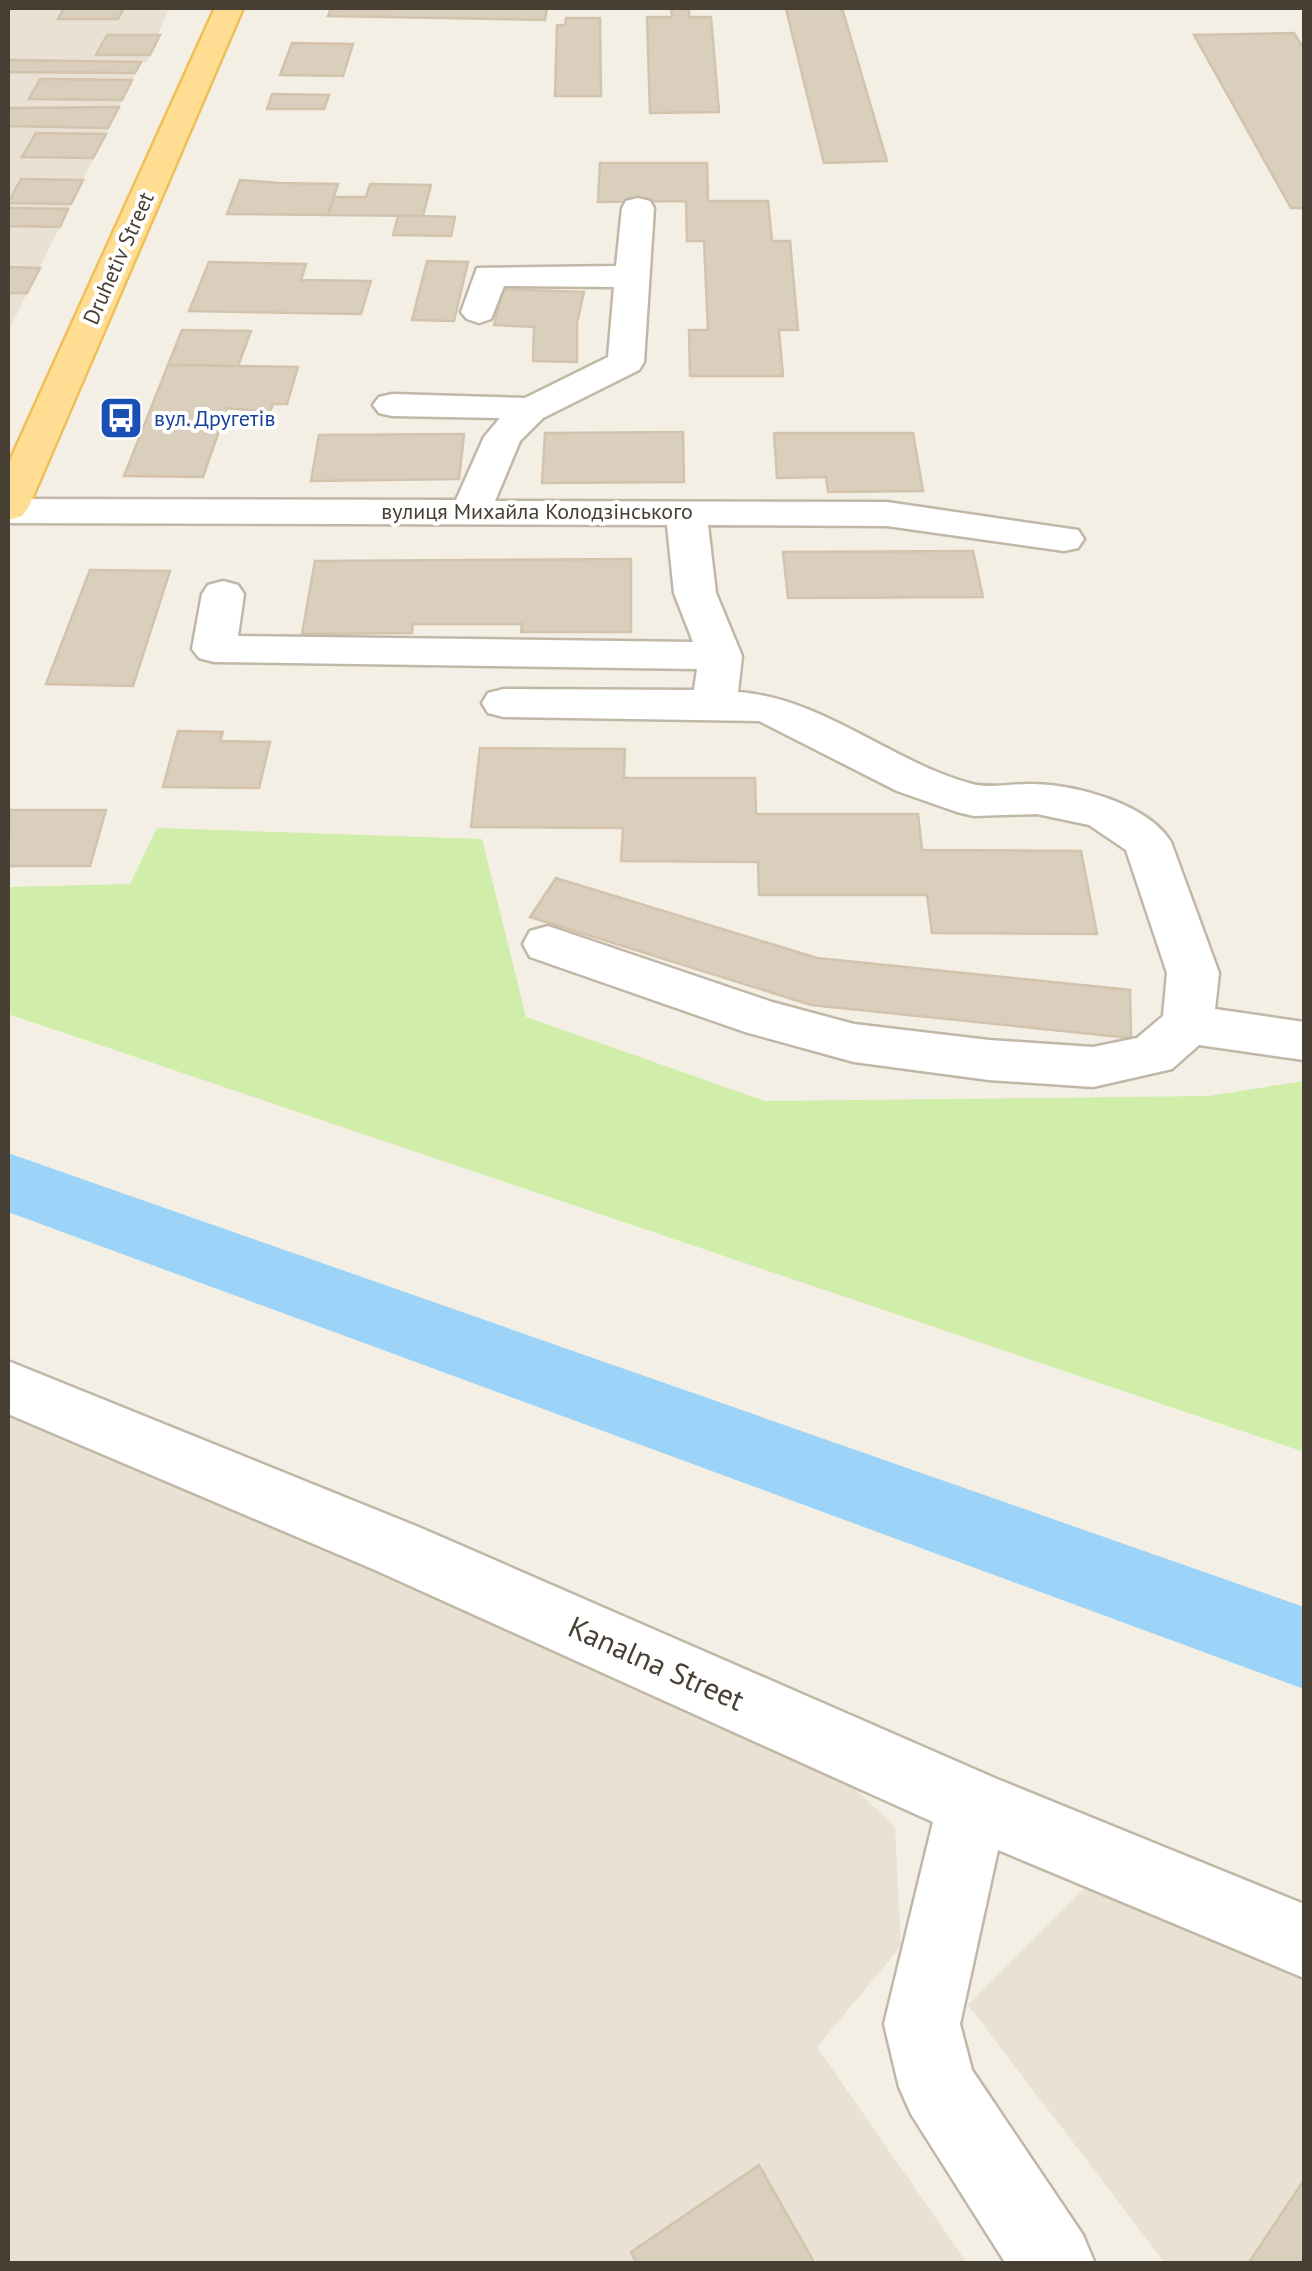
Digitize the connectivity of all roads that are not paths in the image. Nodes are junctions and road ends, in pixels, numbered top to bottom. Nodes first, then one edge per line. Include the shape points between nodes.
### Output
1 (229, 8) edge
2 (638, 208) dead end
3 (633, 277) junction
4 (479, 312) dead end
5 (392, 405) dead end
6 (530, 410) junction
7 (8, 510) edge
8 (471, 511) junction
9 (686, 512) junction
10 (1064, 538) dead end
11 (223, 594) dead end
12 (720, 656) junction
13 (504, 703) dead end
14 (714, 704) junction
15 (548, 944) dead end
16 (1188, 1024) junction
17 (1304, 1040) edge
18 (8, 1387) edge
19 (973, 1804) junction
20 (1304, 1941) edge
21 (1054, 2264) edge

1 - 7 main road, Druhetiv Street
2 - 3 street
3 - 4 street via 489,275
3 - 6 street via 626,362
5 - 6 street
6 - 8 street via 503,437
7 - 8 street, вулиця Михайла Колодзінського
8 - 9 street, вулиця Михайла Колодзінського
9 - 10 street, вулиця Михайла Колодзінського via 887,514
9 - 12 street via 695,593
11 - 12 street via 214,649
12 - 14 street
13 - 14 street
14 - 16 street via 768,708 913,780 974,800 1037,799 1104,813 1147,842 1193,974
15 - 16 street via 763,1019 854,1042 970,1058 1094,1067 1153,1055
16 - 17 street
18 - 19 street, Kanalna Street via 398,1549
19 - 20 street, Kanalna Street
19 - 21 street via 922,2024 938,2087

